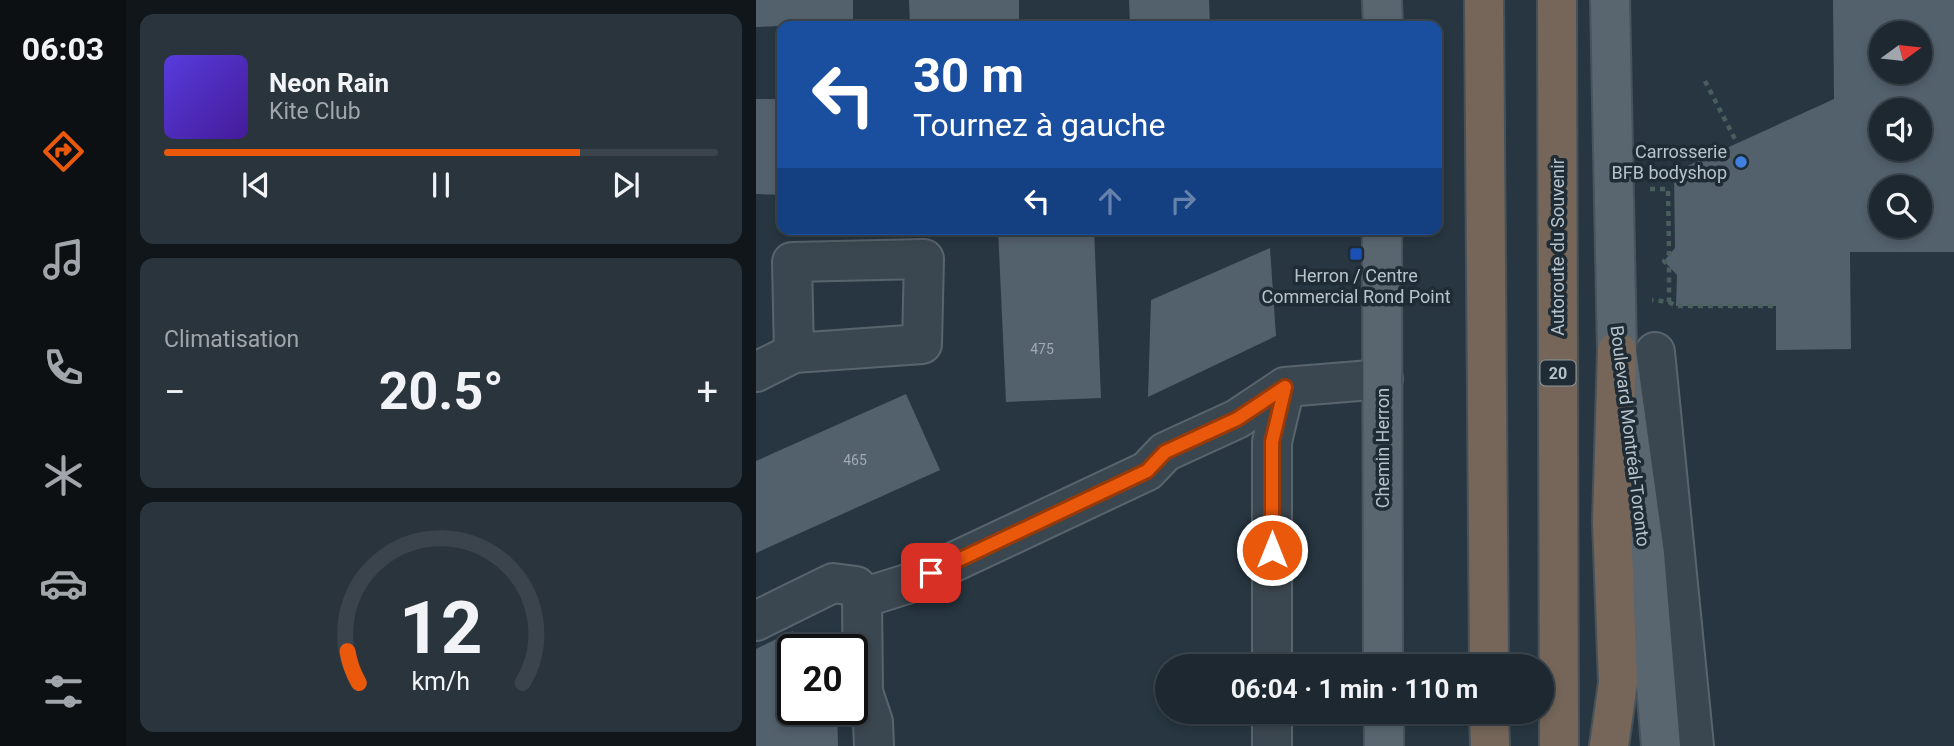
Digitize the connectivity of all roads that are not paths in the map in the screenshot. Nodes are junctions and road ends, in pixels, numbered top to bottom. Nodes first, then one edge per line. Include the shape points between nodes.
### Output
1 (1382, 0) edge
2 (1484, 0) edge
3 (1557, 0) edge
4 (1610, 0) edge
5 (1383, 21) edge
6 (1382, 235) edge
7 (1617, 351) junction
8 (1656, 352) dead end
9 (794, 353) dead end
10 (756, 372) edge
11 (1383, 380) junction
12 (1285, 387) junction
13 (862, 598) junction
14 (756, 621) edge
15 (1272, 654) edge
16 (1384, 654) edge
17 (1489, 654) edge
18 (1272, 724) edge
19 (1384, 724) edge
20 (1489, 724) edge
21 (874, 746) edge
22 (1272, 746) edge
23 (1384, 746) edge
24 (1490, 746) edge
25 (1559, 746) edge
26 (1609, 746) edge
27 (1661, 746) edge
28 (1693, 746) edge

1 - 5 main road
2 - 17 highway
3 - 25 highway, Autoroute du Souvenir / 20
4 - 7 main road, Boulevard Montréal-Toronto
6 - 11 main road, Chemin Herron
7 - 26 highway via 1612,522 1618,683
7 - 27 main road, Boulevard Montréal-Toronto via 1645,554
8 - 28 street
9 - 10 street
11 - 12 street
11 - 16 main road, Chemin Herron
12 - 13 street via 1237,419 1165,452 1147,471 906,584
12 - 15 street via 1272,442
13 - 14 street via 851,583 833,583
13 - 21 street via 863,692 873,722
18 - 22 street
19 - 23 main road
20 - 24 highway

